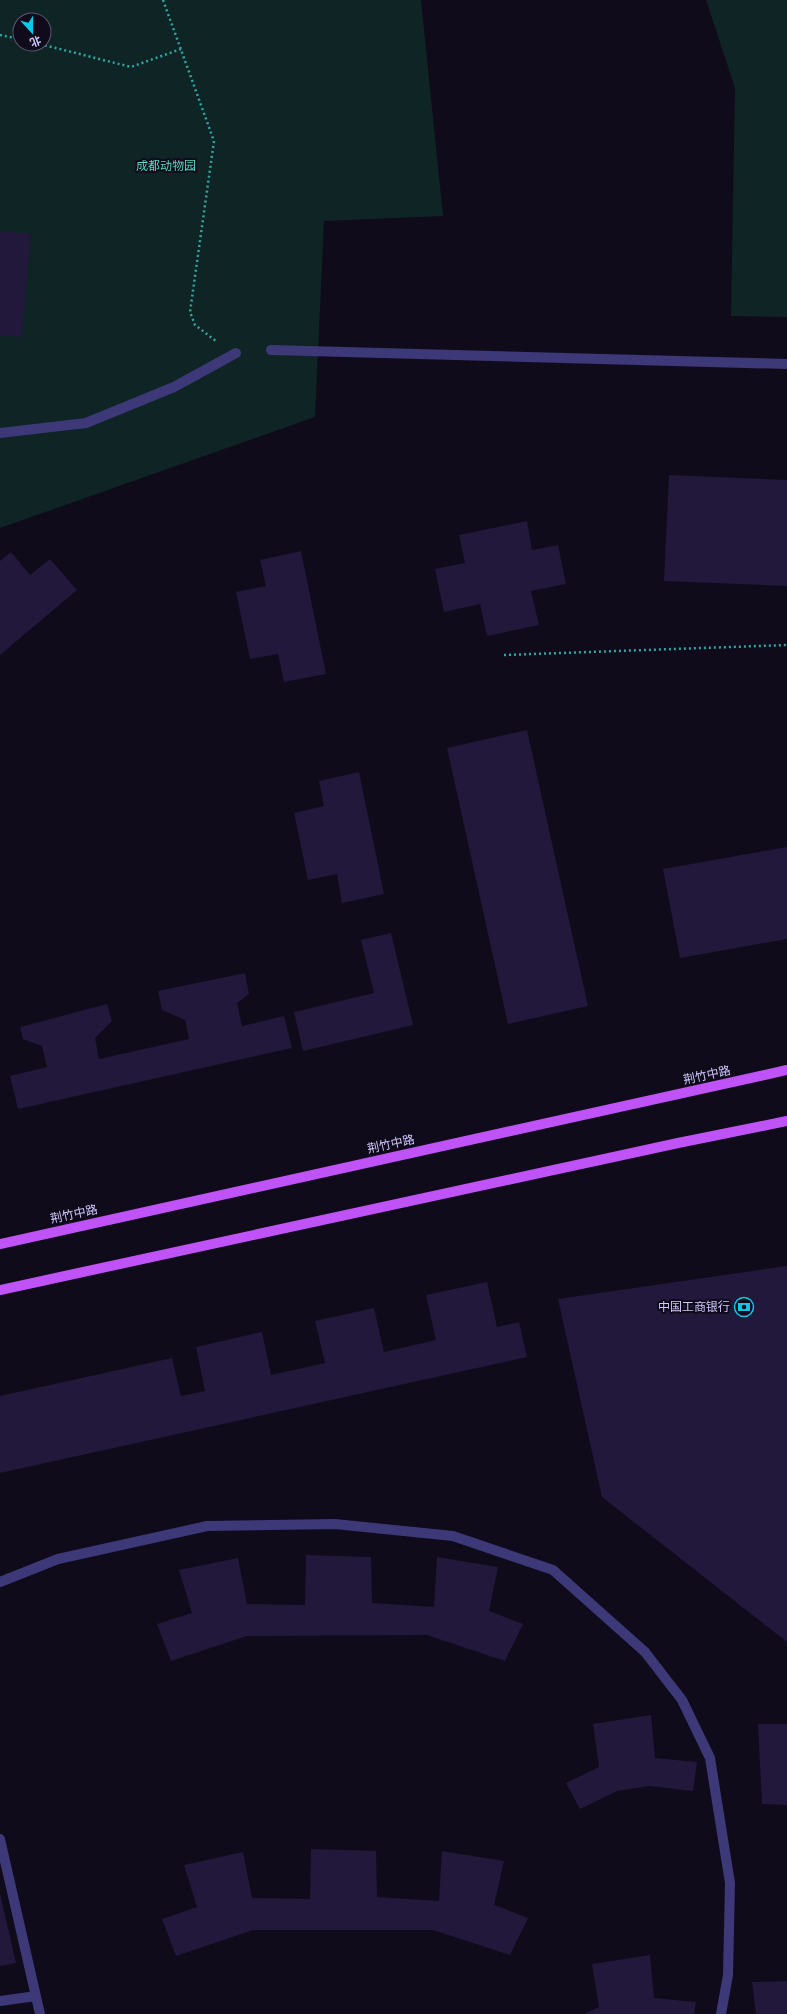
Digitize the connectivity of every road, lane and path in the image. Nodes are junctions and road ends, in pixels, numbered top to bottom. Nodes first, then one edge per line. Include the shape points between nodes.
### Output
1 (163, 0) edge
2 (0, 35) edge
3 (12, 37) edge
4 (52, 47) edge
5 (181, 49) junction
6 (271, 350) dead end
7 (236, 353) joint
8 (787, 364) edge
9 (0, 433) edge
10 (787, 645) edge
11 (504, 655) dead end
12 (787, 1070) edge
13 (787, 1121) edge
14 (0, 1244) edge
15 (0, 1290) edge
16 (0, 1582) edge
17 (0, 1839) edge
18 (36, 1996) junction
19 (0, 2001) edge
20 (40, 2014) edge
21 (721, 2014) edge

1 - 5 path
2 - 3 path
4 - 5 path via 131,67
5 - 7 path via 214,141 190,312 200,330
6 - 8 street
7 - 9 street via 174,387 86,423
10 - 11 path
12 - 14 main road, 荆竹中路
13 - 15 main road
16 - 21 street via 58,1559 207,1526 335,1524 453,1536 552,1570 645,1652 682,1700 710,1758 730,1883 728,1975
17 - 18 street
18 - 19 street
18 - 20 street

